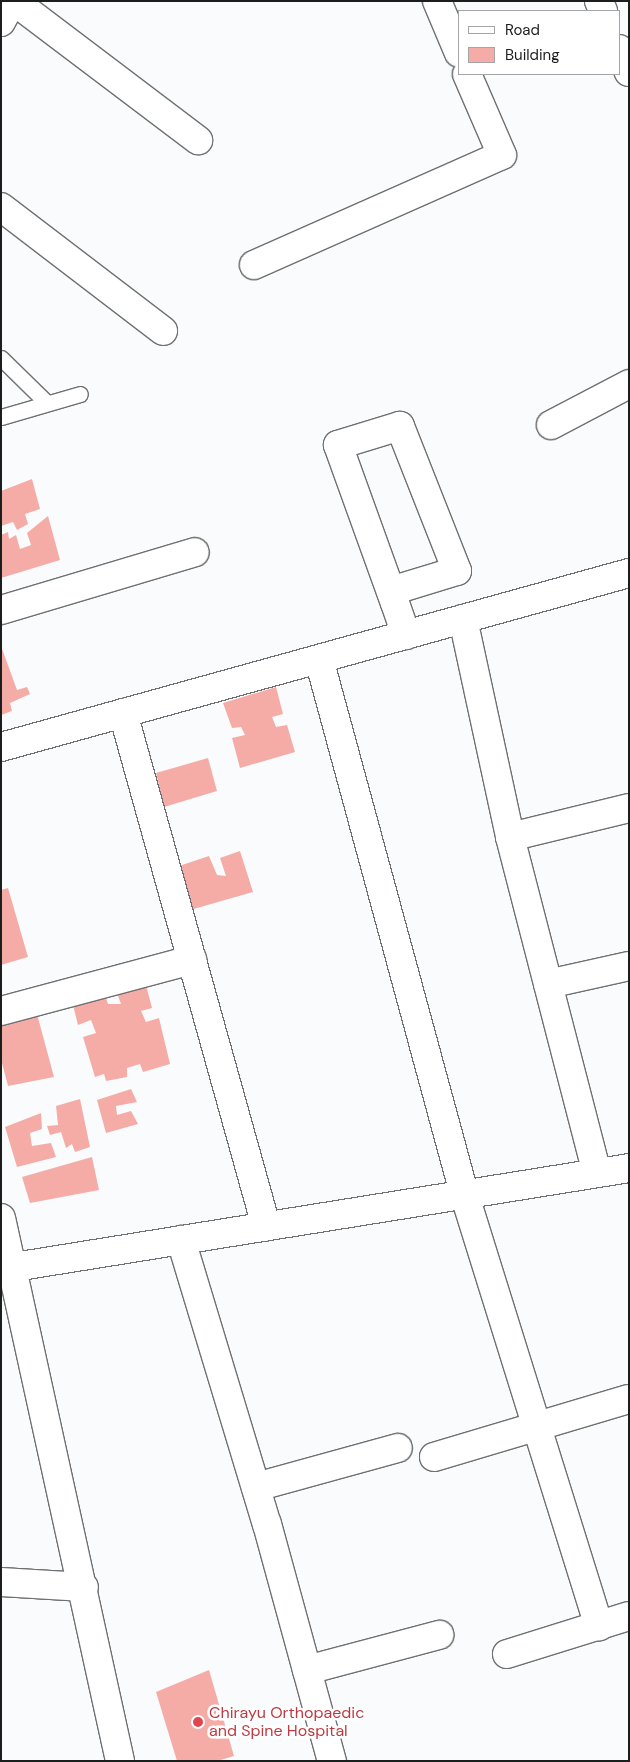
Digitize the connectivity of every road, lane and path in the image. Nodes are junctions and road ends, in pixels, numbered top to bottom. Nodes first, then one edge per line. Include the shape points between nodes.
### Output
1 (13, 1) edge
2 (437, 1) edge
3 (1, 22) edge
4 (458, 51) edge
5 (620, 51) edge
6 (629, 72) edge
7 (467, 75) edge
8 (198, 140) dead end
9 (1, 207) edge
10 (254, 264) dead end
11 (163, 332) dead end
12 (1, 358) edge
13 (629, 384) edge
14 (80, 394) dead end
15 (46, 402) junction
16 (1, 417) edge
17 (551, 425) dead end
18 (195, 552) dead end
19 (629, 573) edge
20 (390, 591) junction
21 (1, 610) edge
22 (463, 619) junction
23 (406, 635) junction
24 (319, 659) junction
25 (123, 713) junction
26 (1, 747) edge
27 (629, 808) edge
28 (510, 837) junction
29 (192, 960) junction
30 (629, 966) edge
31 (548, 984) junction
32 (1, 1011) edge
33 (629, 1168) edge
34 (597, 1173) junction
35 (464, 1193) junction
36 (1, 1218) edge
37 (266, 1226) junction
38 (180, 1240) junction
39 (7, 1266) edge
40 (629, 1399) edge
41 (536, 1426) junction
42 (398, 1448) dead end
43 (434, 1457) dead end
44 (256, 1487) junction
45 (1, 1582) edge
46 (84, 1587) junction
47 (629, 1616) edge
48 (599, 1626) junction
49 (439, 1635) dead end
50 (507, 1654) dead end
51 (307, 1670) junction
52 (120, 1761) edge
53 (332, 1761) edge

1 - 3 street
1 - 8 street
2 - 4 street
5 - 6 street
7 - 10 street via 502,155
9 - 11 street
12 - 15 lane
13 - 17 street
14 - 15 lane
15 - 16 lane
18 - 21 street
19 - 22 street
20 - 20 street via 338,445 400,426 457,571
20 - 23 street
22 - 23 street
22 - 28 street
23 - 24 street
24 - 25 street
24 - 35 street
25 - 26 street
25 - 29 street
27 - 28 street
28 - 31 street
29 - 32 street
29 - 37 street
30 - 31 street
31 - 34 street
33 - 34 street
34 - 35 street
35 - 37 street
35 - 41 street
36 - 39 street
37 - 38 street
38 - 39 street
38 - 44 street
39 - 46 street
40 - 41 street
41 - 43 street
41 - 48 street
42 - 44 street
44 - 51 street
45 - 46 street
46 - 52 street
47 - 48 street
48 - 50 street
49 - 51 street
51 - 53 street

